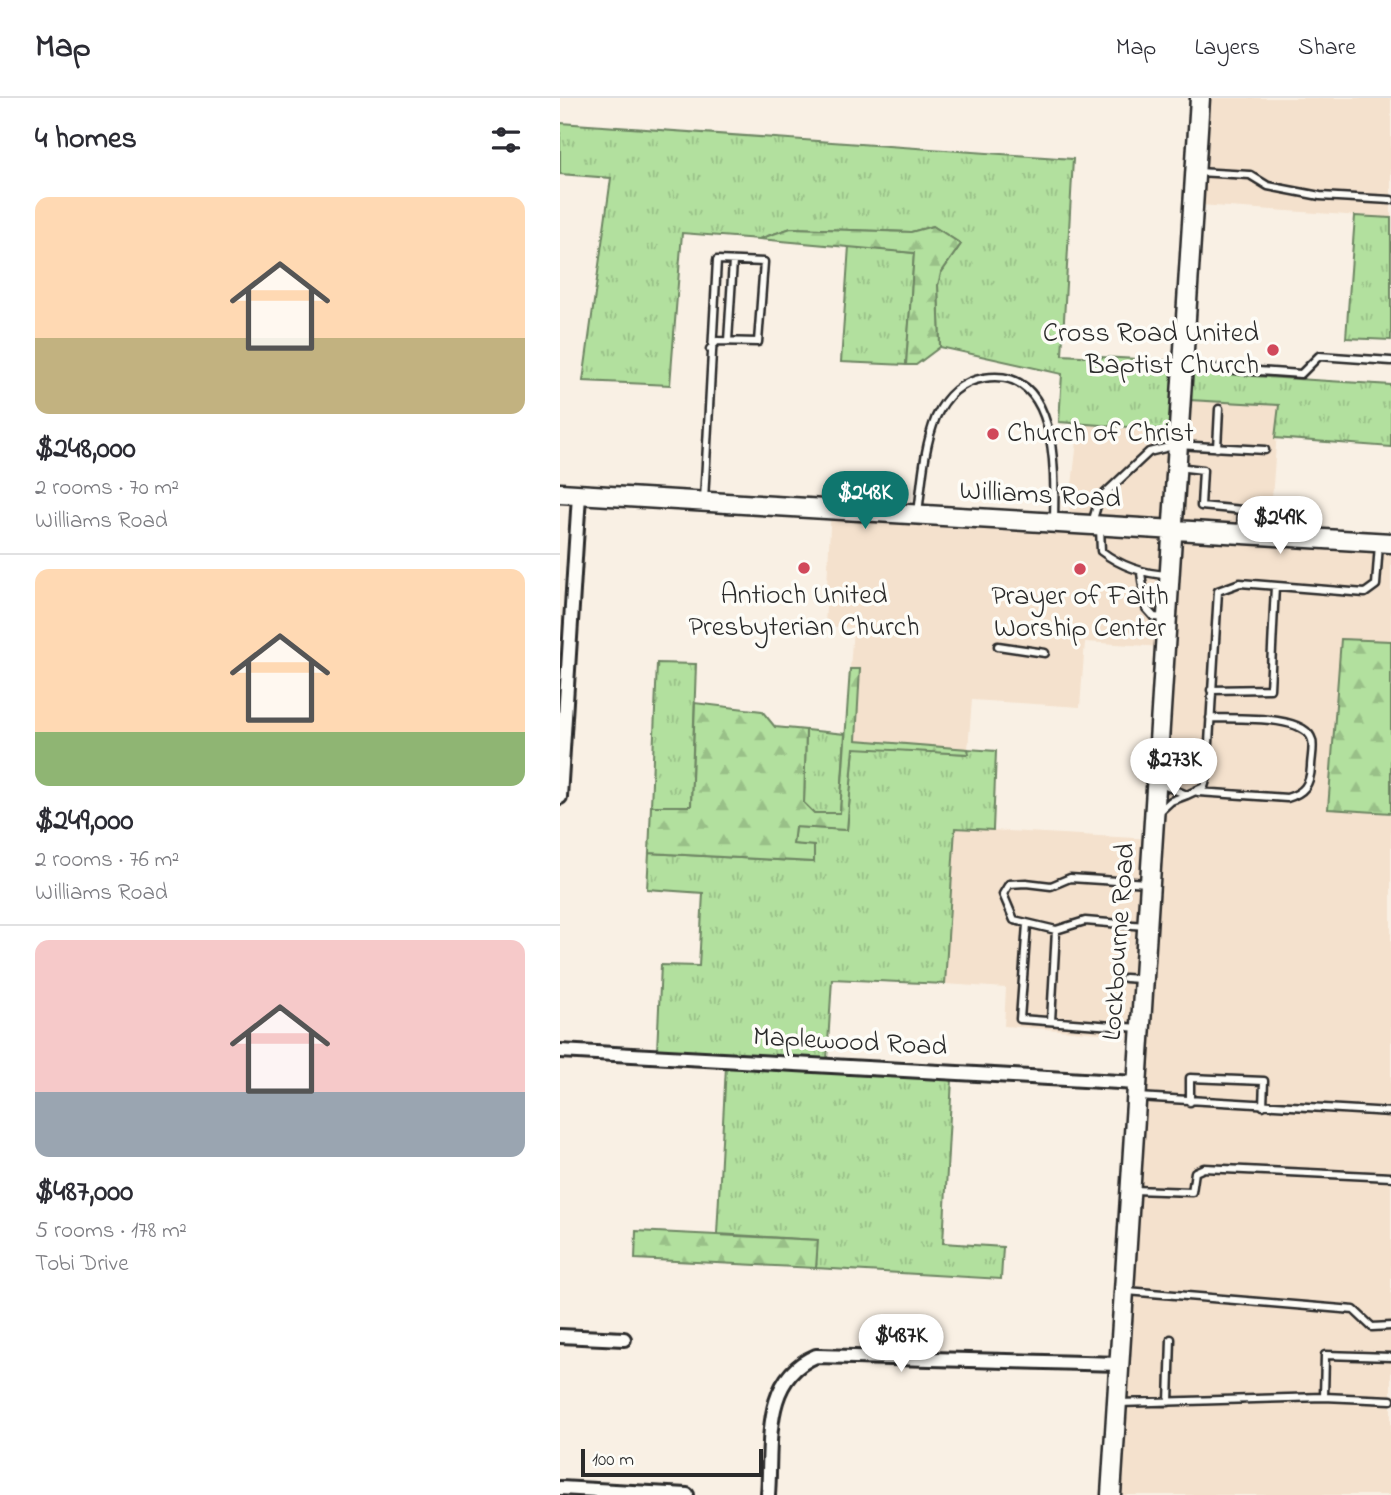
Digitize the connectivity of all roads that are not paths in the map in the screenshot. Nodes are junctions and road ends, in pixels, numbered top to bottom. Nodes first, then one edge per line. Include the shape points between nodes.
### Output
1 (1200, 98) edge
2 (1195, 172) junction
3 (1391, 200) edge
4 (733, 261) junction
5 (728, 341) junction
6 (710, 349) junction
7 (1391, 361) edge
8 (1182, 366) junction
9 (1219, 409) dead end
10 (1177, 445) junction
11 (1217, 448) junction
12 (1265, 450) dead end
13 (1175, 467) junction
14 (560, 494) edge
15 (579, 495) junction
16 (704, 502) junction
17 (918, 515) junction
18 (1054, 523) junction
19 (1096, 525) junction
20 (1171, 530) junction
21 (1240, 534) junction
22 (1385, 543) edge
23 (1141, 573) junction
24 (1169, 575) junction
25 (1275, 586) junction
26 (1166, 619) junction
27 (998, 646) dead end
28 (1045, 653) dead end
29 (1211, 691) junction
30 (1210, 718) junction
31 (1156, 782) junction
32 (1198, 792) junction
33 (1187, 795) junction
34 (560, 797) edge
35 (1154, 816) junction
36 (1150, 883) junction
37 (1027, 924) junction
38 (1147, 926) junction
39 (1056, 930) junction
40 (1125, 978) dead end
41 (1144, 979) junction
42 (1051, 1021) junction
43 (1141, 1028) junction
44 (560, 1051) edge
45 (1137, 1090) junction
46 (1190, 1102) junction
47 (1263, 1106) junction
48 (1391, 1112) edge
49 (1391, 1177) edge
50 (1131, 1190) junction
51 (1125, 1291) junction
52 (1391, 1326) edge
53 (560, 1336) edge
54 (624, 1339) dead end
55 (1171, 1339) dead end
56 (1391, 1357) edge
57 (1120, 1364) junction
58 (1324, 1397) junction
59 (1391, 1400) edge
60 (1169, 1402) junction
61 (1117, 1403) junction
62 (560, 1488) edge
63 (687, 1495) edge
64 (768, 1495) edge
65 (1111, 1495) edge

1 - 2 street, Lockbourne Road
2 - 3 lane via 1250,175 1268,186 1320,196
2 - 8 street, Lockbourne Road
4 - 5 lane
4 - 5 lane via 764,262 758,342
4 - 6 lane via 717,260
5 - 6 lane via 717,341
6 - 16 lane
7 - 8 lane via 1319,356 1301,374
8 - 10 street, Lockbourne Road
9 - 11 lane
10 - 11 lane
10 - 13 street, Lockbourne Road
10 - 19 lane via 1149,452 1099,499
11 - 12 lane
13 - 20 street, Lockbourne Road
13 - 21 lane via 1203,470 1201,506 1242,510
14 - 15 street, Williams Road
15 - 16 street, Williams Road
15 - 34 street
16 - 17 street, Williams Road
17 - 18 street, Williams Road
17 - 18 lane via 936,418 963,384 997,377 1011,379 1030,393 1051,435
18 - 19 street, Williams Road
19 - 20 street, Williams Road
19 - 23 lane via 1101,551
20 - 21 street, Williams Road
20 - 24 street, Lockbourne Road
21 - 22 street, Williams Road
22 - 25 lane via 1371,591
23 - 24 lane
23 - 26 lane via 1146,608 1154,617
24 - 26 street, Lockbourne Road
25 - 29 lane via 1231,583 1218,591
25 - 29 lane via 1270,689
26 - 31 street, Lockbourne Road
27 - 28 lane
29 - 30 lane
30 - 32 lane via 1207,777
30 - 32 lane via 1285,721 1306,729 1312,741 1310,782 1300,794 1287,799
31 - 33 lane
31 - 35 street, Lockbourne Road
32 - 33 lane
33 - 35 lane
35 - 36 street, Lockbourne Road
36 - 37 lane via 1070,878 1051,886 1009,884 1003,894 1014,920
36 - 38 street, Lockbourne Road
37 - 39 lane
37 - 42 lane via 1020,1019
38 - 39 lane via 1085,921
38 - 41 street, Lockbourne Road
39 - 42 lane
40 - 41 lane
41 - 43 street, Lockbourne Road
42 - 43 lane
43 - 45 street, Lockbourne Road
44 - 45 street, Maplewood Road
45 - 46 lane
45 - 50 street, Lockbourne Road
46 - 47 lane
46 - 47 lane via 1190,1078 1264,1081
47 - 48 lane
49 - 50 lane via 1204,1168 1195,1172 1192,1192
50 - 51 street, Lockbourne Road
51 - 52 lane via 1354,1310 1372,1326
51 - 57 street, Lockbourne Road
53 - 54 street
55 - 60 lane
56 - 58 lane via 1325,1354
57 - 61 street, Lockbourne Road
57 - 64 street via 816,1356 791,1371 777,1394
58 - 59 lane
58 - 60 lane
60 - 61 lane
61 - 65 street, Lockbourne Road
62 - 63 street

